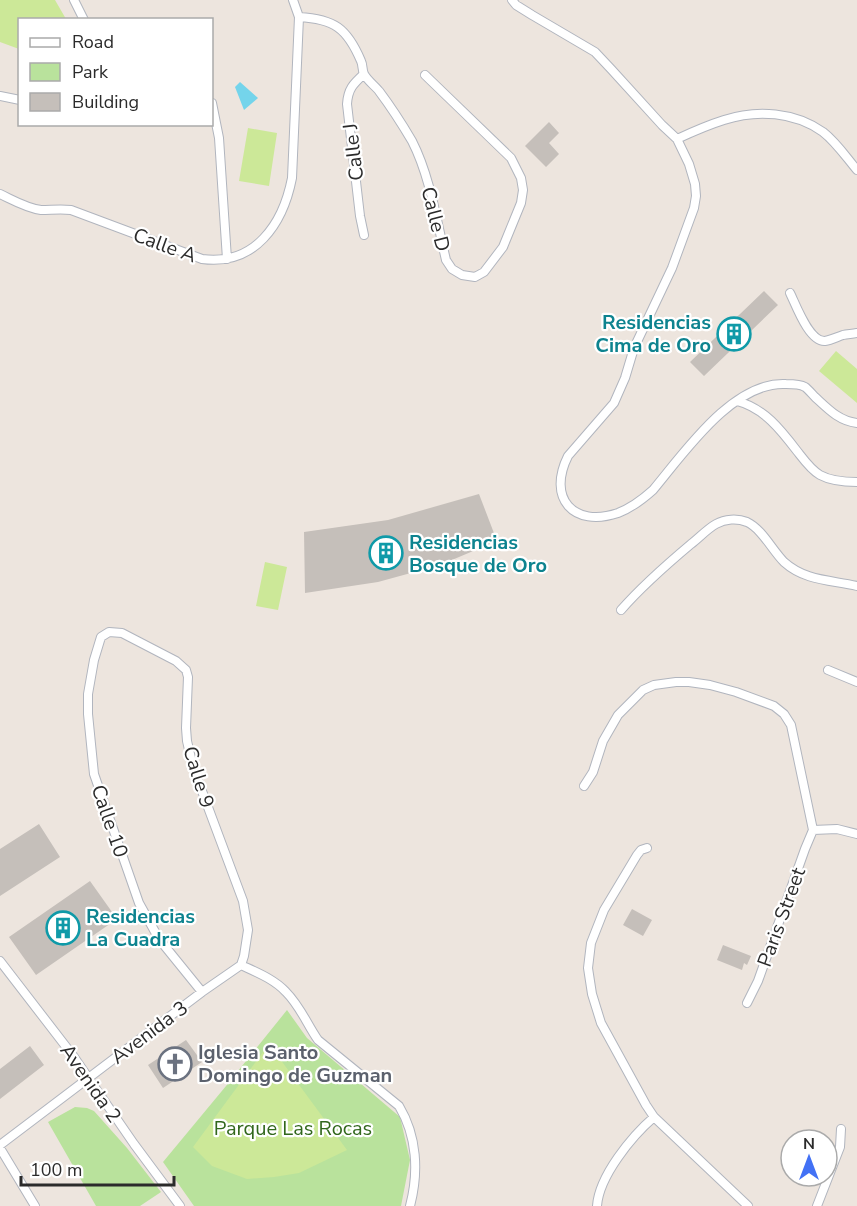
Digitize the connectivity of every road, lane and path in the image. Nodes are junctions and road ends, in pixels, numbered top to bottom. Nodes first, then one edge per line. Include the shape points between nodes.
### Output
1 (74, 0) edge
2 (293, 0) edge
3 (512, 0) edge
4 (299, 17) junction
5 (83, 18) edge
6 (364, 74) junction
7 (425, 75) dead end
8 (0, 96) edge
9 (18, 100) edge
10 (213, 108) edge
11 (677, 138) junction
12 (857, 170) edge
13 (0, 194) edge
14 (364, 236) dead end
15 (227, 259) junction
16 (790, 293) dead end
17 (857, 333) edge
18 (736, 401) junction
19 (857, 423) edge
20 (857, 482) edge
21 (857, 586) edge
22 (621, 610) dead end
23 (109, 632) joint
24 (828, 670) dead end
25 (857, 682) edge
26 (584, 786) dead end
27 (813, 830) junction
28 (857, 834) edge
29 (647, 848) dead end
30 (0, 961) edge
31 (241, 965) junction
32 (202, 992) junction
33 (747, 1003) dead end
34 (88, 1078) junction
35 (654, 1117) junction
36 (841, 1129) dead end
37 (0, 1147) edge
38 (35, 1206) edge
39 (180, 1206) edge
40 (411, 1206) edge
41 (597, 1206) edge
42 (748, 1206) edge
43 (818, 1206) edge

1 - 5 street
2 - 4 street, Calle A
3 - 11 street via 595,52
4 - 6 street, Calle D via 326,21 343,31 363,63
4 - 15 street, Calle A via 290,192 281,216 267,235 250,250
6 - 7 street, Calle D via 400,121 424,167 446,260 452,269 475,277 484,273 502,247 521,202 521,178 511,158
6 - 14 street, Calle J via 348,93 347,104
8 - 9 street
10 - 15 street via 219,138
11 - 12 street via 740,116 796,117 824,133
11 - 18 street via 695,184 694,208 614,403 563,465 560,484 565,501 587,516 624,511 653,490 713,420
13 - 15 street, Calle A via 24,206 71,210 202,259
16 - 17 street via 814,337 821,341
18 - 19 street via 767,385 792,384 805,387 840,418
18 - 20 street via 754,408 775,424 820,475
21 - 22 street via 822,581 797,571 756,528 746,521 730,519 717,524 663,567
23 - 31 street, Calle 9 via 122,633 186,670 186,728 193,767 246,914 248,930
23 - 32 street, Calle 10 via 101,637 88,694 94,774 143,912 159,939
24 - 25 street
26 - 27 street via 618,715 643,690 676,682 710,686 760,700 784,714 791,725
27 - 28 street via 837,829
27 - 33 street, Paris Street
29 - 35 street via 636,855 604,910 591,943 588,968 601,1023
30 - 34 street, Avenida 2
31 - 32 street, Avenida 3
31 - 40 street via 267,977 286,992 318,1040 399,1106 406,1116 414,1148 416,1168
32 - 34 street, Avenida 3
34 - 37 street, Avenida 3
34 - 39 street, Avenida 2
35 - 41 street via 621,1153 597,1197
35 - 42 street
36 - 43 street via 840,1147
37 - 38 street

